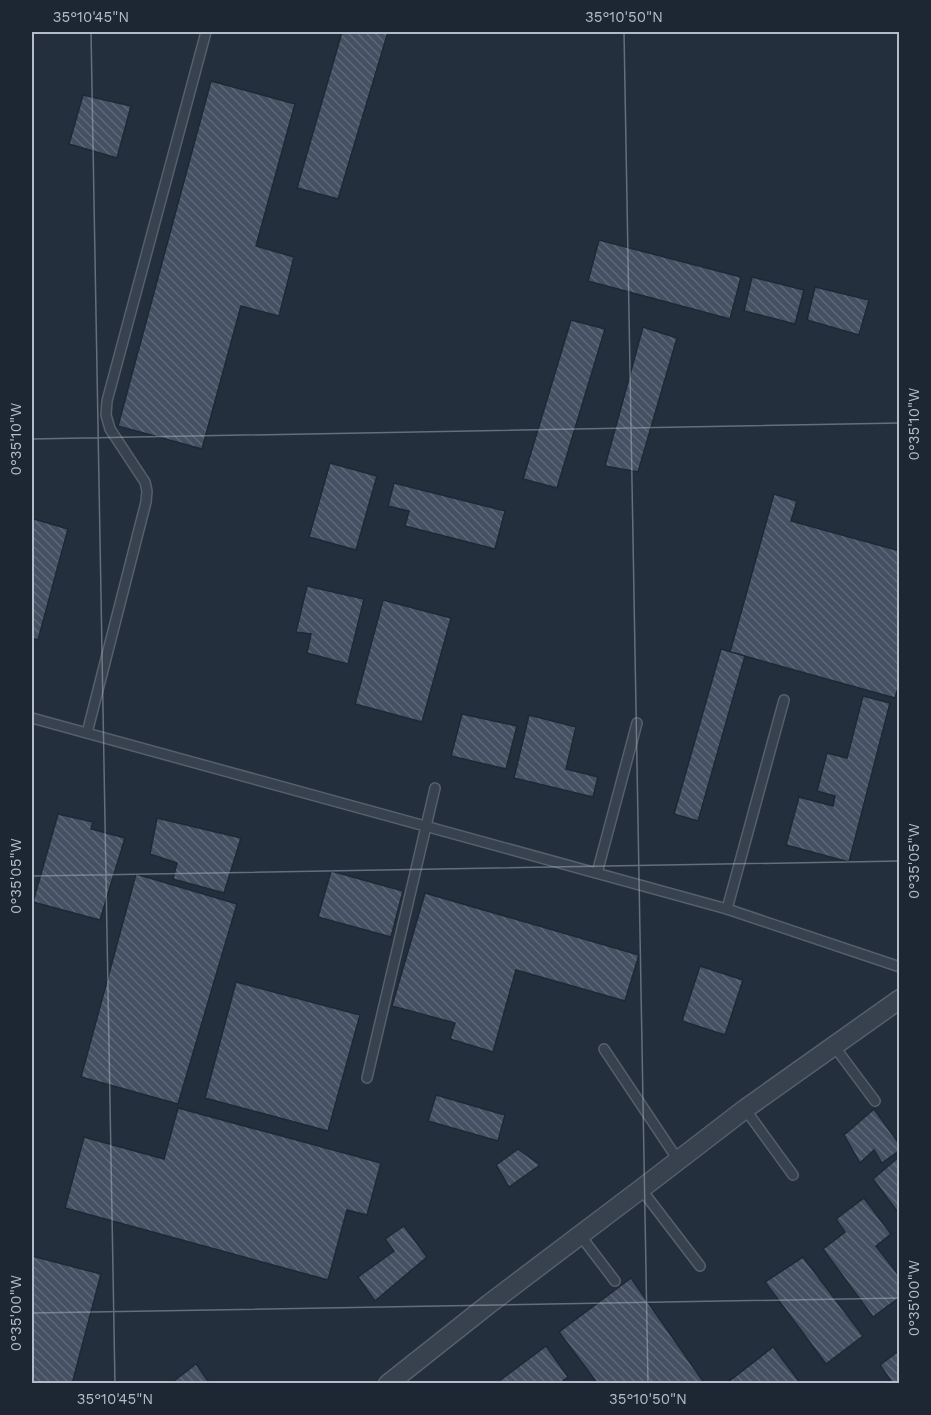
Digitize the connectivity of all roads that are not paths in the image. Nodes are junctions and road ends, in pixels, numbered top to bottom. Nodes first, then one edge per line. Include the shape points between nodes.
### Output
1 (206, 32) edge
2 (784, 700) dead end
3 (32, 718) edge
4 (637, 723) dead end
5 (87, 733) junction
6 (435, 788) dead end
7 (426, 826) junction
8 (597, 873) junction
9 (727, 909) junction
10 (900, 967) edge
11 (900, 999) edge
12 (834, 1046) junction
13 (604, 1049) dead end
14 (367, 1078) dead end
15 (875, 1101) dead end
16 (745, 1109) junction
17 (678, 1160) junction
18 (793, 1175) dead end
19 (641, 1189) junction
20 (580, 1235) junction
21 (700, 1266) dead end
22 (615, 1281) dead end
23 (388, 1383) edge

1 - 5 lane via 107,401 110,429 145,482 147,502
2 - 9 lane
3 - 5 lane
4 - 8 lane
5 - 7 lane
6 - 7 lane
7 - 8 lane
7 - 14 lane
8 - 9 lane
9 - 10 lane
11 - 12 street
12 - 15 lane
12 - 16 street
13 - 17 lane
16 - 17 street
16 - 18 lane
17 - 19 street
19 - 20 street
19 - 21 lane
20 - 22 lane
20 - 23 street

